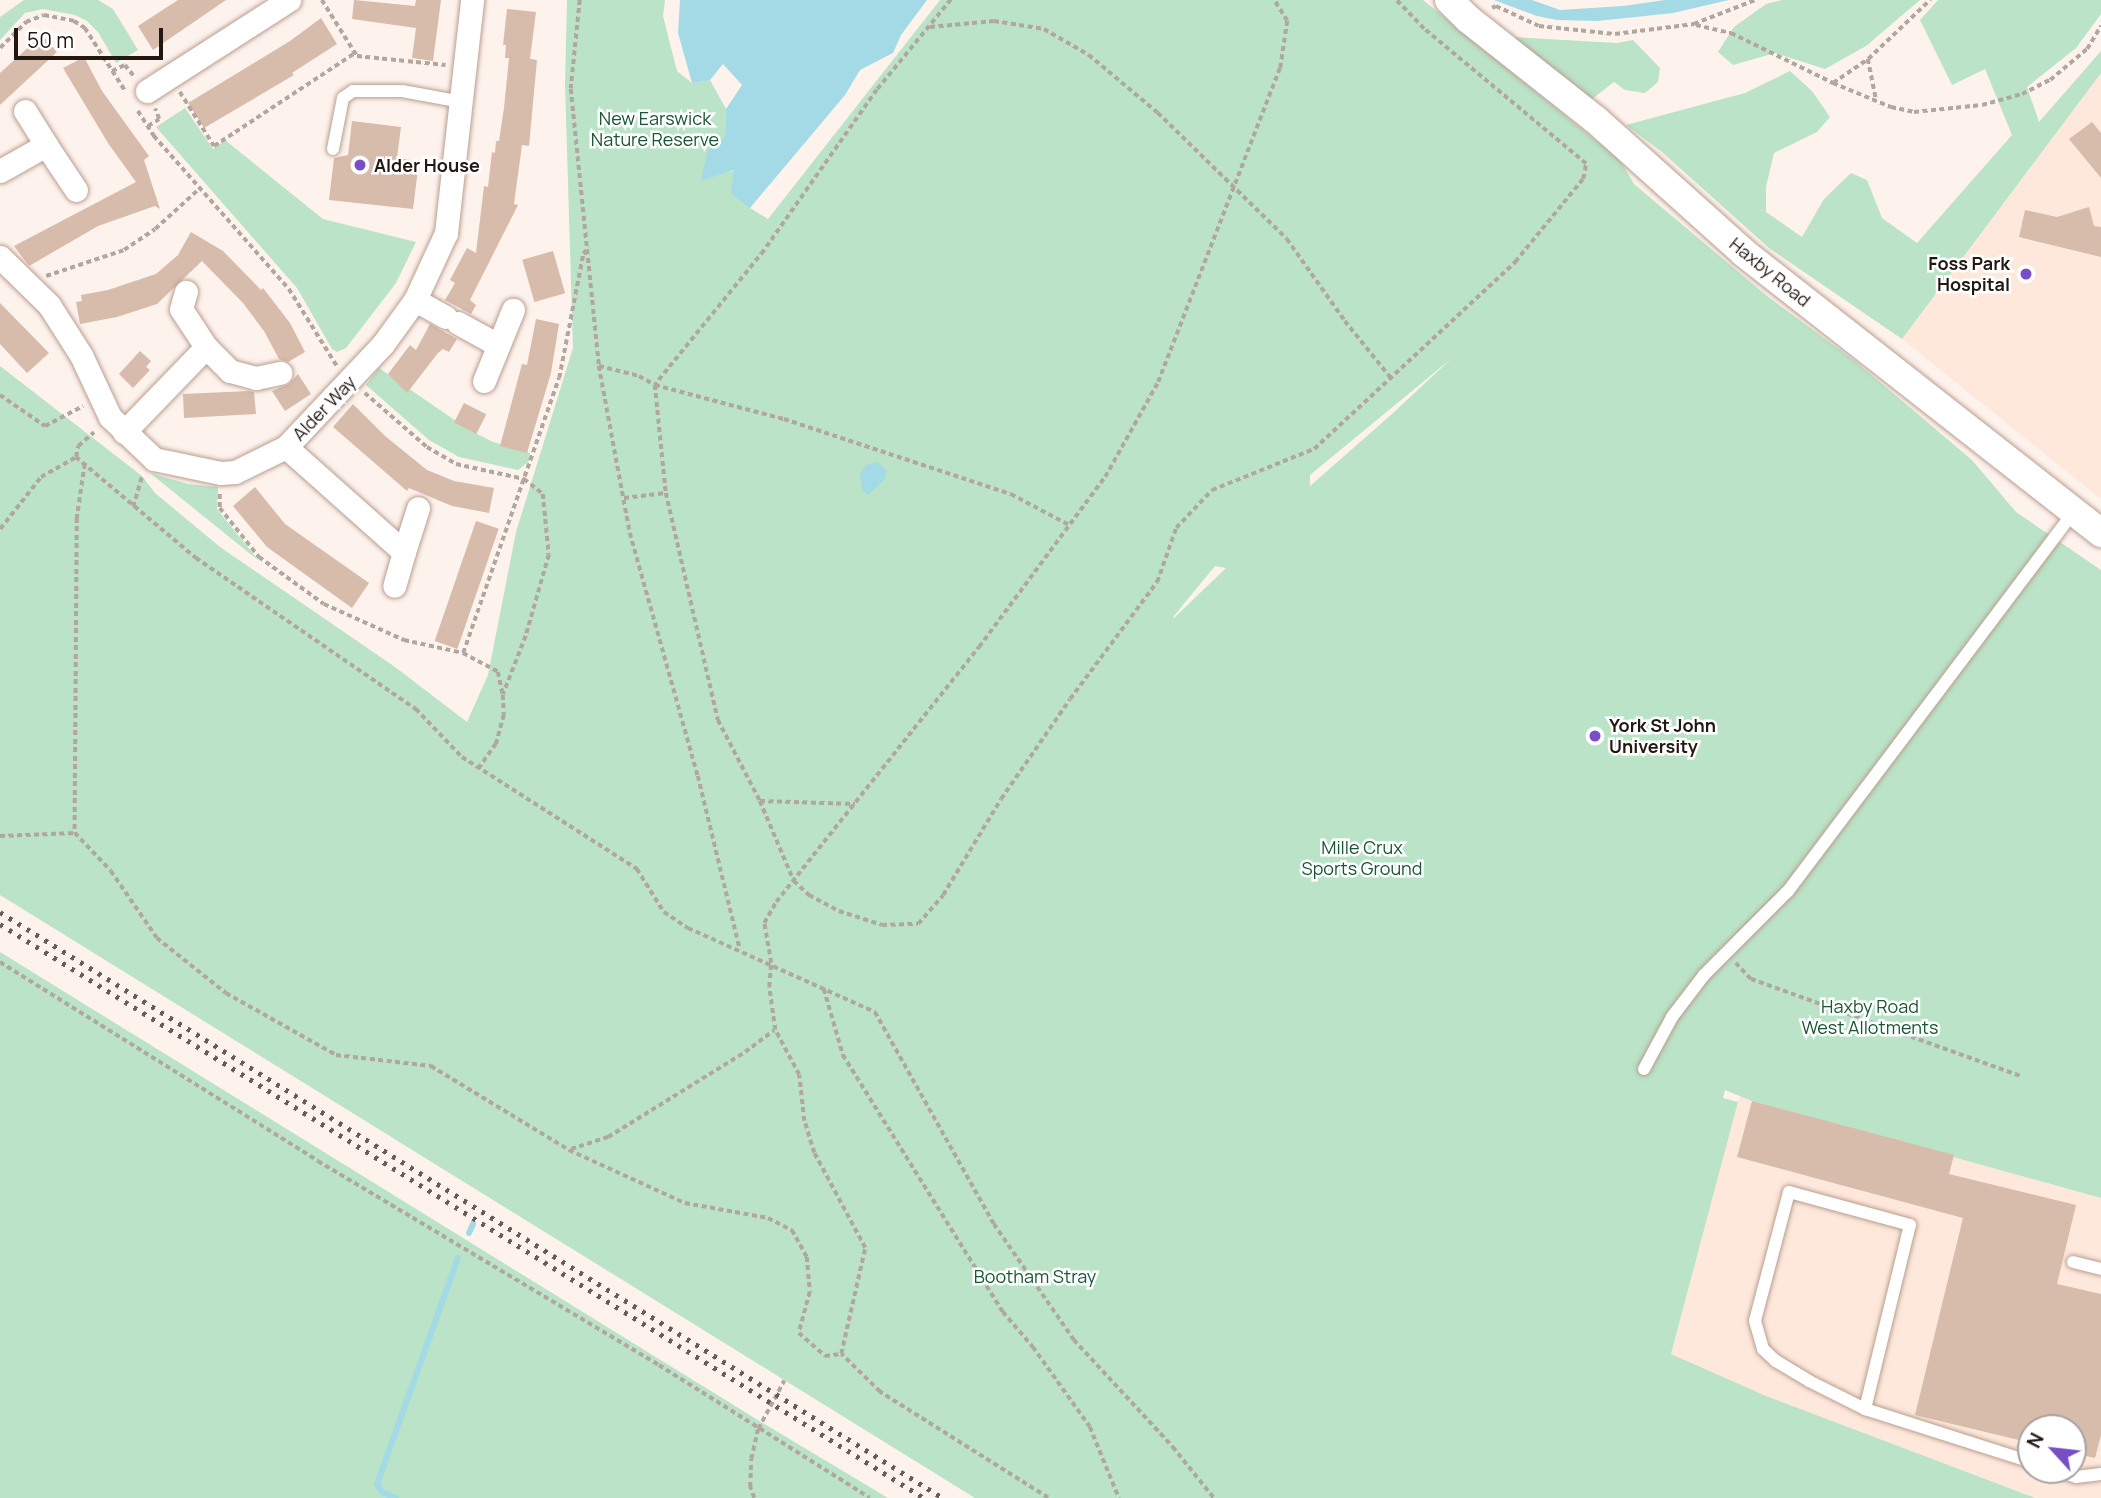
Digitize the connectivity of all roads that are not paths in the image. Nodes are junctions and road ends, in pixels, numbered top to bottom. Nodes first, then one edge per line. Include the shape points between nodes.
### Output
1 (289, 0) edge
2 (472, 0) edge
3 (1449, 0) edge
4 (136, 96) road end
5 (461, 102) junction
6 (25, 111) dead end
7 (46, 145) junction
8 (333, 149) dead end
9 (0, 171) edge
10 (76, 190) dead end
11 (0, 257) edge
12 (186, 292) dead end
13 (415, 300) junction
14 (513, 310) dead end
15 (498, 345) junction
16 (206, 347) junction
17 (280, 373) dead end
18 (484, 381) dead end
19 (112, 416) junction
20 (286, 447) junction
21 (418, 508) dead end
22 (2074, 511) junction
23 (2101, 533) edge
24 (404, 552) junction
25 (394, 586) dead end
26 (1644, 1069) dead end
27 (2073, 1262) dead end
28 (2101, 1269) edge
29 (1866, 1409) junction
30 (2017, 1458) edge

1 - 4 street
2 - 5 street, Alder Way
3 - 22 street, Haxby Road via 1596,120 1744,253
5 - 8 lane via 402,91 353,91 343,98
5 - 13 street, Alder Way via 446,233
6 - 7 street
7 - 9 street
7 - 10 street
11 - 19 street via 49,305
12 - 16 street via 181,309
13 - 15 street
13 - 20 street, Alder Way via 351,381
14 - 15 street
15 - 18 street
16 - 17 street via 230,371 256,378
16 - 19 street
19 - 20 street, Alder Way via 154,459 228,472
20 - 24 street
21 - 24 street
22 - 23 street, Haxby Road
22 - 26 lane via 1788,891 1704,975 1672,1017
24 - 25 street
27 - 28 lane
29 - 29 lane via 1910,1225 1789,1192 1755,1321 1759,1340 1776,1361
29 - 30 lane

